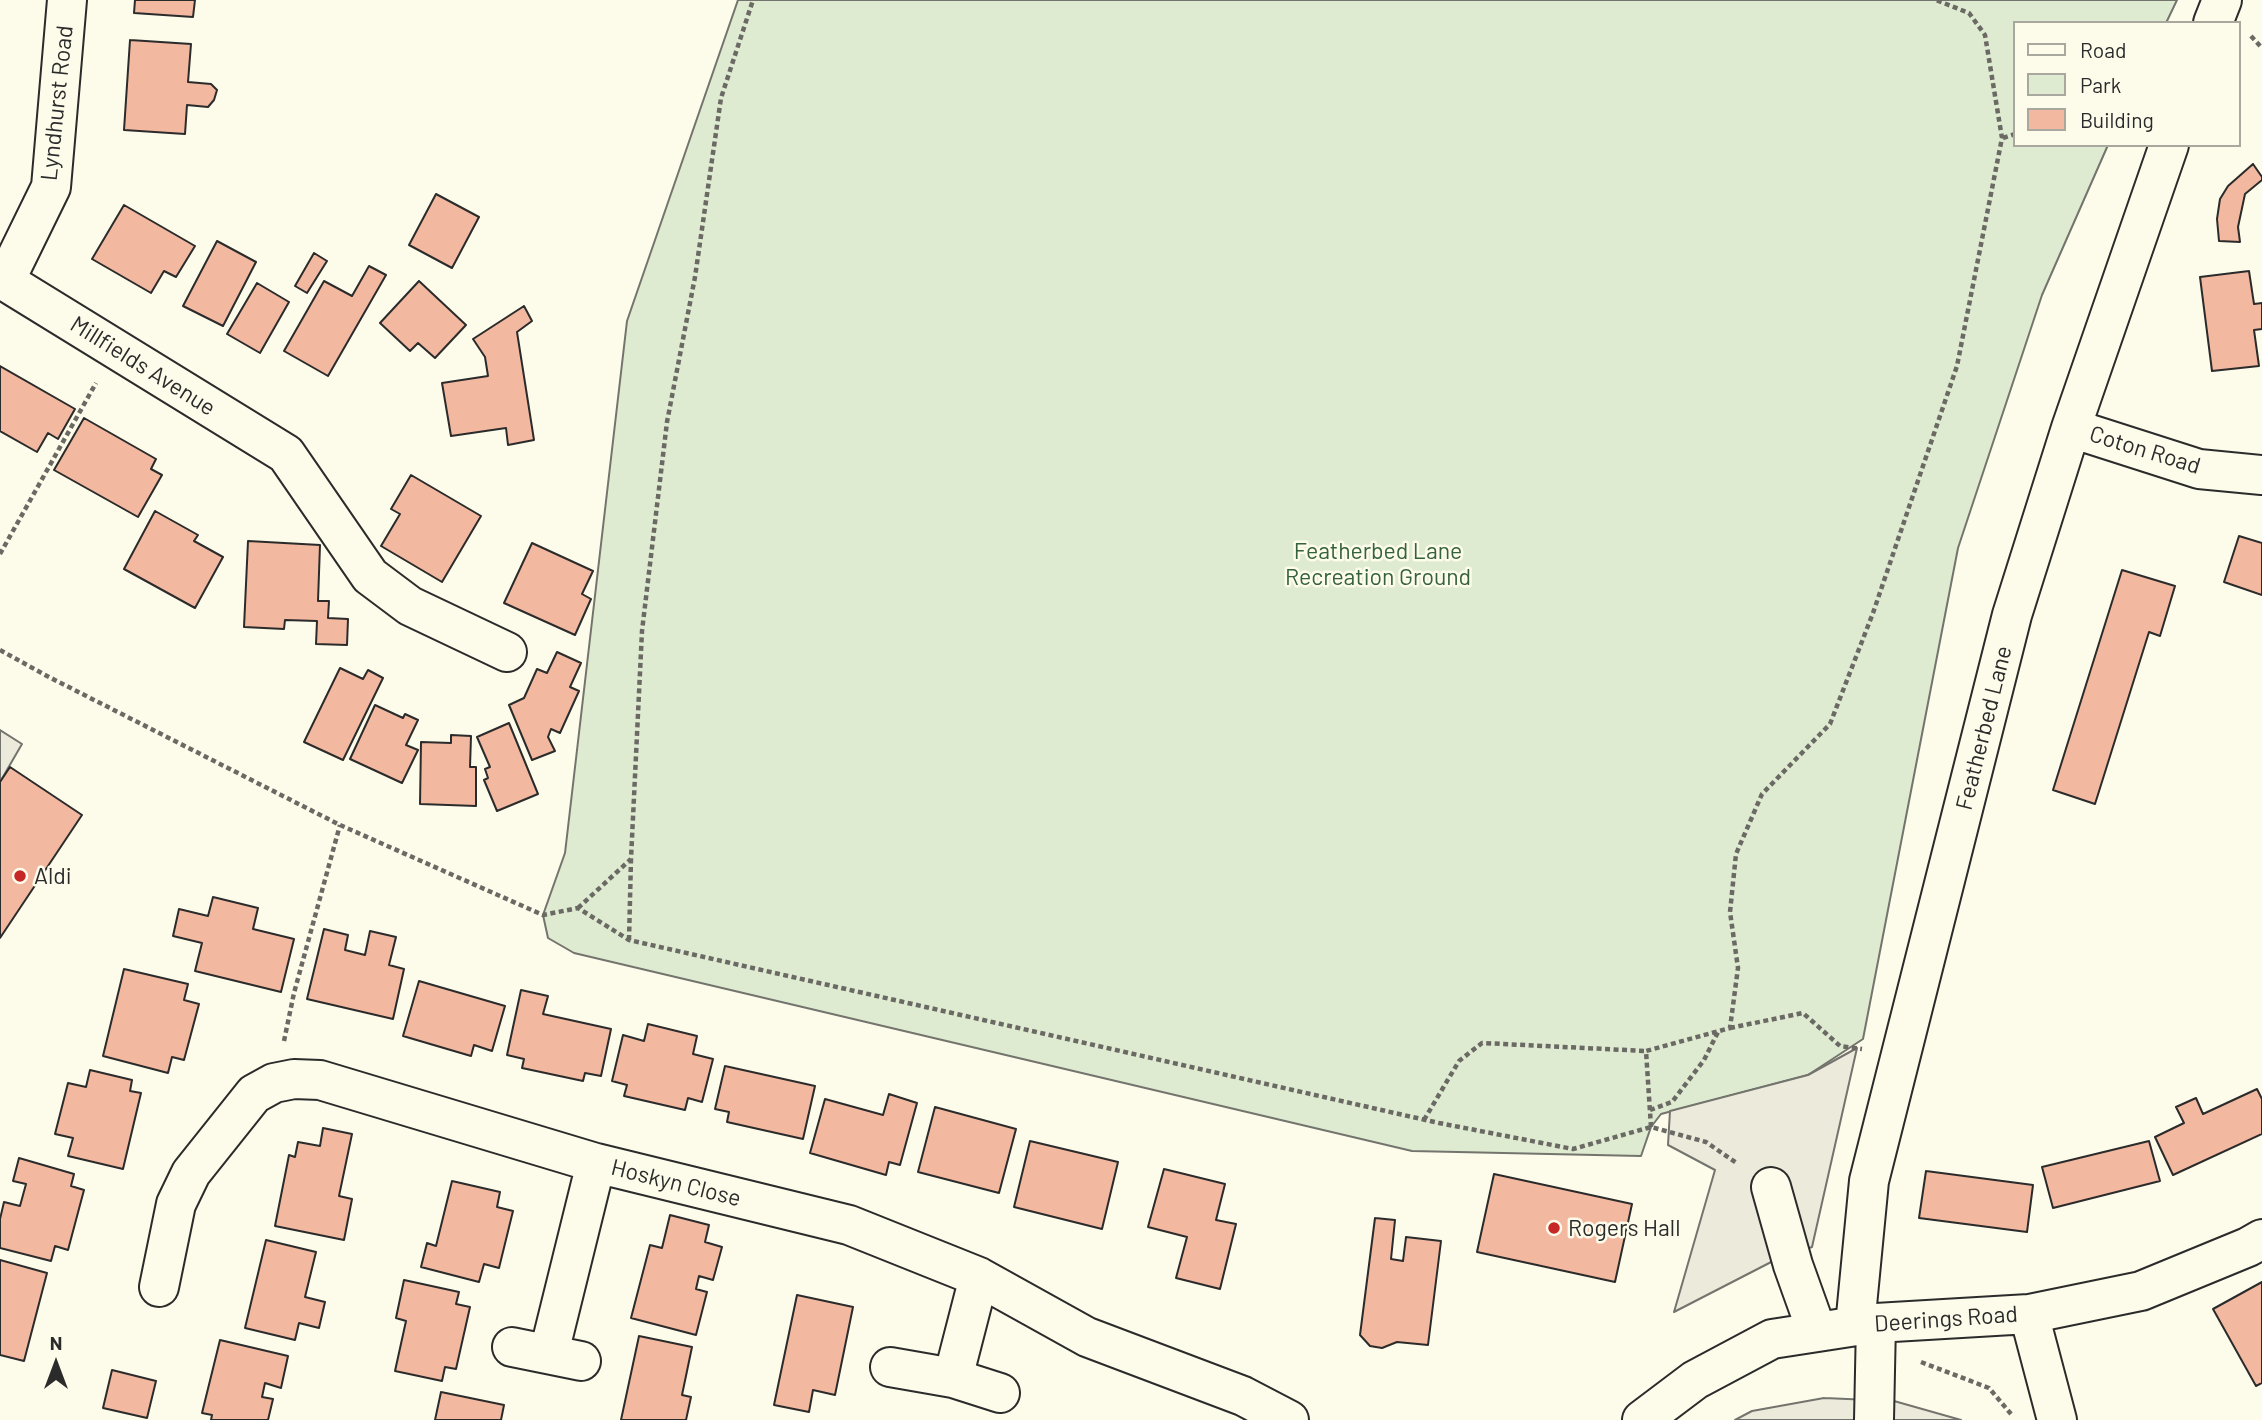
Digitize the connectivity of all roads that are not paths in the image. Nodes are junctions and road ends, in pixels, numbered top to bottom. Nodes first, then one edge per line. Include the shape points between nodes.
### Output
1 (67, 0) edge
2 (2168, 147) edge
3 (3, 279) edge
4 (2071, 428) junction
5 (2262, 475) edge
6 (507, 652) dead end
7 (596, 1163) junction
8 (1771, 1187) road end
9 (2262, 1239) edge
10 (979, 1278) junction
11 (159, 1287) dead end
12 (2029, 1314) junction
13 (1866, 1325) junction
14 (1817, 1332) junction
15 (547, 1354) dead end
16 (890, 1367) dead end
17 (953, 1378) junction
18 (1000, 1393) dead end
19 (1289, 1420) edge
20 (1642, 1420) edge
21 (1874, 1420) edge
22 (2057, 1420) edge

1 - 3 street, Lyndhurst Road via 51,187
2 - 4 street, Featherbed Lane
3 - 6 street, Millfields Avenue via 286,454 370,576 410,606
4 - 5 street, Coton Road via 2199,469
4 - 13 street, Featherbed Lane via 2012,615 1869,1181
7 - 10 street, Hoskyn Close via 849,1225
7 - 11 street, Hoskyn Close via 320,1080 274,1083 254,1094 191,1173 176,1204
7 - 15 street
8 - 14 street
9 - 12 street, Deerings Road via 2141,1291
10 - 17 street
10 - 19 street, Hoskyn Close via 1087,1337 1243,1396
12 - 13 street, Deerings Road
12 - 22 street
13 - 14 street, Deerings Road
13 - 21 street, Featherbed Lane
14 - 20 street, Deerings Road via 1772,1339 1695,1380
16 - 17 street
17 - 18 street

